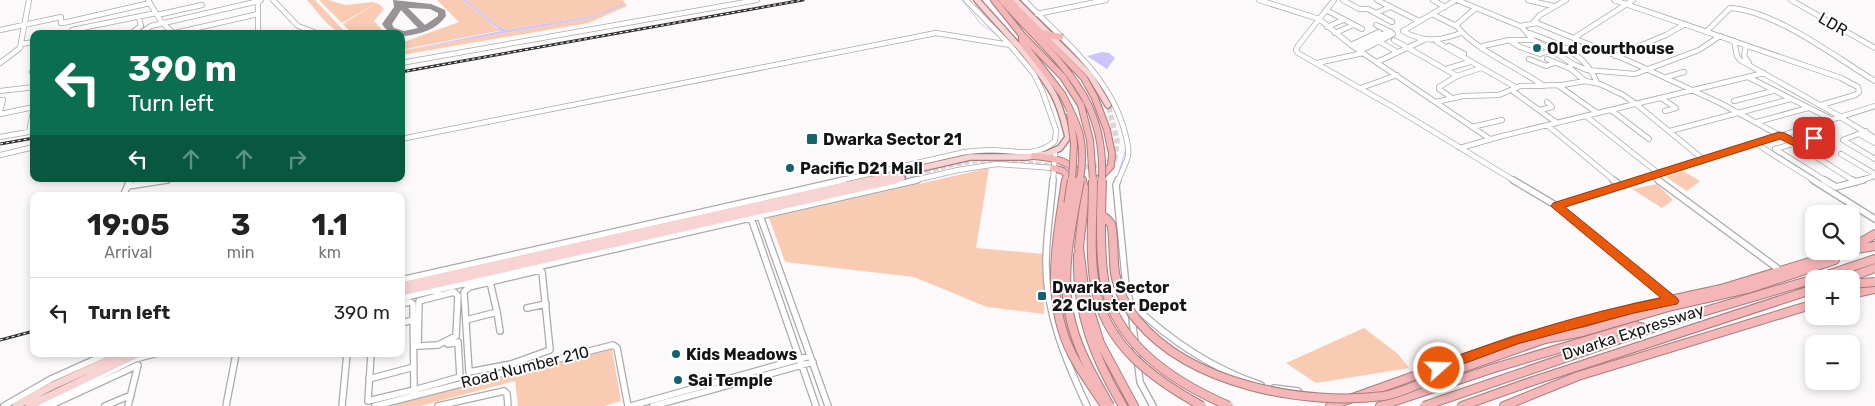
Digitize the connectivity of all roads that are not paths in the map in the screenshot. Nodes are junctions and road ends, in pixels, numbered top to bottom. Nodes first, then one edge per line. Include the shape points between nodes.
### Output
1 (29, 0) edge
2 (260, 0) edge
3 (273, 0) edge
4 (757, 0) edge
5 (966, 0) edge
6 (974, 0) edge
7 (977, 0) edge
8 (987, 0) edge
9 (994, 0) edge
10 (1002, 0) edge
11 (1009, 0) edge
12 (1015, 0) edge
13 (1024, 0) edge
14 (1106, 0) edge
15 (1259, 0) edge
16 (1334, 0) edge
17 (1343, 0) edge
18 (1377, 0) edge
19 (1434, 0) edge
20 (1457, 0) edge
21 (1528, 0) edge
22 (1566, 0) edge
23 (1614, 0) edge
24 (1633, 0) edge
25 (1791, 0) edge
26 (149, 2) edge
27 (241, 2) edge
28 (1627, 2) edge
29 (202, 5) dead end
30 (982, 5) junction
31 (1553, 6) junction
32 (1390, 7) junction
33 (1445, 7) junction
34 (1476, 8) junction
35 (1326, 10) junction
36 (1020, 11) junction
37 (1013, 12) junction
38 (49, 13) dead end
39 (1005, 13) junction
40 (1376, 13) junction
41 (157, 14) junction
42 (258, 14) junction
43 (1037, 14) junction
44 (1432, 14) junction
45 (139, 17) junction
46 (86, 18) junction
47 (1319, 19) junction
48 (48, 20) junction
49 (74, 20) junction
50 (1343, 20) junction
51 (1392, 22) dead end
52 (1419, 22) junction
53 (162, 23) junction
54 (1533, 23) junction
55 (1685, 24) junction
56 (23, 25) junction
57 (1353, 25) junction
58 (1376, 25) dead end
59 (1456, 26) junction
60 (87, 27) junction
61 (1327, 27) junction
62 (1522, 27) junction
63 (1362, 29) dead end
64 (0, 30) edge
65 (72, 30) edge
66 (77, 30) edge
67 (136, 30) edge
68 (144, 30) edge
69 (171, 30) edge
70 (188, 30) edge
71 (258, 30) edge
72 (305, 30) edge
73 (1028, 30) junction
74 (1707, 31) junction
75 (1038, 32) junction
76 (1379, 32) dead end
77 (1334, 33) junction
78 (1460, 33) junction
79 (1529, 33) junction
80 (1022, 35) junction
81 (1049, 35) junction
82 (1720, 36) junction
83 (1060, 37) junction
84 (1574, 38) junction
85 (1374, 39) junction
86 (1394, 40) dead end
87 (1424, 40) junction
88 (1509, 40) junction
89 (1533, 40) junction
90 (1009, 41) junction
91 (1734, 41) junction
92 (1437, 42) junction
93 (30, 43) edge
94 (21, 44) junction
95 (1746, 45) junction
96 (1483, 46) junction
97 (1408, 47) junction
98 (1446, 47) junction
99 (1875, 48) edge
100 (1358, 49) junction
101 (1551, 50) junction
102 (1397, 52) junction
103 (1464, 54) dead end
104 (1615, 56) junction
105 (1529, 59) dead end
106 (1547, 59) dead end
107 (405, 62) edge
108 (1377, 62) junction
109 (1470, 62) junction
110 (1554, 62) junction
111 (0, 63) edge
112 (1317, 63) junction
113 (1573, 64) junction
114 (1567, 67) junction
115 (1481, 68) junction
116 (1446, 69) junction
117 (1593, 70) junction
118 (1648, 70) junction
119 (1684, 72) dead end
120 (1763, 73) junction
121 (1397, 76) junction
122 (1457, 76) junction
123 (1748, 77) junction
124 (1667, 78) junction
125 (1585, 81) junction
126 (1875, 81) edge
127 (1597, 84) junction
128 (1544, 86) junction
129 (1559, 86) junction
130 (30, 87) edge
131 (1361, 88) junction
132 (1515, 90) junction
133 (1696, 90) junction
134 (0, 91) edge
135 (1774, 91) junction
136 (1452, 98) junction
137 (1661, 98) junction
138 (1791, 99) junction
139 (0, 100) edge
140 (1734, 101) dead end
141 (1436, 102) junction
142 (1547, 102) dead end
143 (1085, 104) junction
144 (1636, 104) junction
145 (1108, 105) tunnel mouth
146 (1821, 105) junction
147 (1875, 106) edge
148 (30, 108) edge
149 (1809, 108) junction
150 (1540, 110) junction
151 (1610, 110) junction
152 (1665, 111) dead end
153 (1741, 112) junction
154 (0, 113) edge
155 (1597, 113) junction
156 (1586, 116) junction
157 (1841, 117) junction
158 (1502, 120) dead end
159 (1831, 120) junction
160 (1757, 122) junction
161 (1557, 123) junction
162 (1547, 125) junction
163 (1472, 127) junction
164 (1670, 131) junction
165 (30, 132) edge
166 (1864, 132) junction
167 (1780, 135) junction
168 (1875, 136) edge
169 (0, 137) edge
170 (405, 138) edge
171 (1814, 138) dead end
172 (1490, 139) junction
173 (1649, 139) dead end
174 (1755, 143) junction
175 (1875, 143) edge
176 (1796, 144) junction
177 (30, 148) edge
178 (1460, 148) junction
179 (1841, 154) dead end
180 (0, 155) edge
181 (1055, 155) junction
182 (1034, 156) joint
183 (1875, 158) edge
184 (1704, 160) junction
185 (1053, 168) junction
186 (906, 171) junction
187 (1655, 174) junction
188 (1875, 175) edge
189 (1075, 177) junction
190 (129, 182) edge
191 (152, 182) edge
192 (1856, 182) junction
193 (1620, 185) junction
194 (128, 186) junction
195 (125, 192) edge
196 (1085, 194) junction
197 (1557, 206) junction
198 (758, 210) junction
199 (749, 212) junction
200 (1103, 216) junction
201 (1875, 219) edge
202 (1875, 234) edge
203 (1860, 243) edge
204 (1875, 246) edge
205 (1079, 247) junction
206 (1860, 248) edge
207 (1875, 259) edge
208 (1817, 260) edge
209 (1835, 260) edge
210 (1875, 268) edge
211 (1841, 270) edge
212 (1781, 271) junction
213 (1860, 274) edge
214 (405, 279) edge
215 (490, 280) junction
216 (1875, 281) edge
217 (1805, 282) edge
218 (1860, 283) edge
219 (405, 285) edge
220 (1860, 285) edge
221 (1875, 289) edge
222 (405, 291) edge
223 (1805, 292) edge
224 (1860, 292) edge
225 (437, 293) junction
226 (405, 297) edge
227 (1672, 301) junction
228 (1130, 302) junction
229 (405, 303) edge
230 (546, 304) junction
231 (1805, 307) edge
232 (527, 308) dead end
233 (497, 312) junction
234 (413, 320) junction
235 (466, 320) junction
236 (405, 322) edge
237 (1653, 329) junction
238 (500, 331) dead end
239 (413, 353) junction
240 (106, 357) edge
241 (107, 357) edge
242 (235, 357) edge
243 (347, 357) edge
244 (371, 357) edge
245 (136, 358) edge
246 (812, 359) junction
247 (801, 362) junction
248 (414, 367) junction
249 (368, 379) junction
250 (414, 393) junction
251 (1318, 394) dead end
252 (131, 396) junction
253 (460, 403) edge
254 (4, 406) edge
255 (16, 406) edge
256 (29, 406) edge
257 (40, 406) edge
258 (49, 406) edge
259 (105, 406) edge
260 (128, 406) edge
261 (226, 406) edge
262 (342, 406) edge
263 (375, 406) edge
264 (438, 406) edge
265 (508, 406) edge
266 (630, 406) edge
267 (654, 406) edge
268 (816, 406) edge
269 (828, 406) edge
270 (1087, 406) edge
271 (1104, 406) edge
272 (1110, 406) edge
273 (1123, 406) edge
274 (1134, 406) edge
275 (1153, 406) edge
276 (1202, 406) edge
277 (1229, 406) edge
278 (1330, 406) edge
279 (1380, 406) edge
280 (1424, 406) edge
281 (1462, 406) edge
282 (1504, 406) edge

1 - 56 street
2 - 27 street
2 - 42 street
3 - 72 street via 296,25
4 - 107 street
5 - 90 street
6 - 30 main road
7 - 30 main road
8 - 39 highway
9 - 39 highway
10 - 37 highway
11 - 36 highway
12 - 81 main road
13 - 43 street
14 - 43 street
15 - 47 street
16 - 35 street
17 - 40 street via 1359,9 1366,8
18 - 32 street
19 - 33 street
20 - 33 street
20 - 34 street
21 - 31 street
22 - 31 street
23 - 28 street
24 - 28 street
25 - 99 street, LDR
26 - 41 street
26 - 46 street
27 - 53 street
28 - 55 street
28 - 84 street
29 - 41 street
30 - 90 main road
31 - 54 street
32 - 40 street
32 - 52 street
33 - 44 street
34 - 59 street
34 - 62 street
35 - 47 street
35 - 50 street
36 - 37 highway
36 - 75 highway
37 - 73 highway
38 - 48 street
39 - 80 highway
40 - 51 street
41 - 45 street
41 - 53 street
42 - 70 street
42 - 71 street
43 - 83 street
44 - 52 street
44 - 59 street
45 - 60 street
45 - 67 street via 141,26
46 - 49 street
46 - 60 street
47 - 61 street
47 - 112 street via 1296,50
48 - 49 street via 62,17 62,23
48 - 56 street
49 - 65 street
50 - 57 street
50 - 61 street
52 - 87 street via 1404,32
53 - 68 street
53 - 69 street
54 - 62 street
54 - 84 street
55 - 74 street
55 - 104 street via 1674,32
56 - 64 street
56 - 94 street
57 - 63 street
57 - 77 street
58 - 85 street via 1393,34
59 - 78 street
60 - 66 street
61 - 77 street
62 - 79 street
73 - 75 highway
73 - 143 highway via 1061,63 1081,90
74 - 82 street
74 - 126 street via 1730,8 1739,8 1766,17
75 - 81 highway
75 - 196 highway via 1084,78 1107,130 1111,166
76 - 85 street
77 - 100 street
78 - 92 street
78 - 96 street
79 - 89 street
79 - 117 street via 1571,51
80 - 143 highway via 1063,76
80 - 189 highway, bridge via 1022,42 1062,94 1080,131 1082,146
81 - 83 highway
81 - 145 main road via 1090,75
82 - 91 street
82 - 118 street via 1699,50
83 - 228 street via 1096,73 1121,115 1128,156 1116,185 1117,206
84 - 104 street
85 - 100 street
85 - 100 street
85 - 102 street
86 - 97 street
87 - 92 street
87 - 97 street
88 - 89 street
88 - 96 street
88 - 101 street via 1516,46 1540,54
89 - 101 street
90 - 170 street via 936,33
90 - 181 main road via 1042,76 1062,112 1068,137
90 - 186 street via 1042,90 1056,130 1057,136 1052,145 1034,152 965,152
91 - 95 street
91 - 120 street via 1739,59
92 - 98 street
93 - 94 street
94 - 111 street
95 - 120 street via 1744,58
95 - 146 street via 1842,78 1858,87 1859,92 1855,95
96 - 128 street
97 - 102 street
97 - 116 street
98 - 103 street
98 - 109 street
100 - 108 street
100 - 112 street
101 - 113 street
102 - 108 street
104 - 118 street
105 - 110 street via 1546,66
106 - 110 street
108 - 121 street
109 - 115 street
109 - 116 street
110 - 114 street
112 - 131 street
113 - 114 street
113 - 117 street
114 - 125 street
115 - 122 street
115 - 132 street
116 - 122 street
117 - 118 street via 1632,74
117 - 127 street
118 - 124 street
119 - 124 street
120 - 123 street
120 - 146 street
121 - 131 street
121 - 141 street
122 - 136 street via 1438,88
123 - 133 street
123 - 135 street
124 - 133 street
125 - 127 street
125 - 129 street
127 - 144 street
128 - 129 street
128 - 132 street
129 - 155 street
130 - 134 street
131 - 178 street
132 - 136 street via 1491,96
132 - 150 street
133 - 137 street
133 - 153 street
135 - 138 street
135 - 140 street
136 - 141 street
137 - 144 street
137 - 152 street via 1676,108
138 - 149 street
138 - 153 street
139 - 154 street via 3,100
141 - 163 street
142 - 150 street via 1552,107
143 - 200 highway, bridge via 1095,118 1102,144
143 - 276 highway, bridge via 1091,145 1092,259 1098,304 1115,339 1137,362 1167,386
144 - 151 street
144 - 164 street
146 - 157 street
147 - 157 street
148 - 154 street
149 - 159 street
149 - 160 street
150 - 161 street
151 - 155 street
151 - 173 street
153 - 160 street
153 - 164 street
155 - 156 street
156 - 161 street
156 - 187 street
157 - 159 street
157 - 166 street
158 - 163 street
159 - 167 street
160 - 167 street
161 - 162 street
162 - 172 street
162 - 193 street
163 - 172 street
164 - 184 street
165 - 169 street
166 - 168 street
166 - 175 street
166 - 183 street via 1843,140
167 - 174 street
167 - 176 street
171 - 176 street
172 - 178 street
174 - 184 street
174 - 201 street
176 - 192 street
176 - 192 street via 1775,149 1836,187
177 - 180 street
178 - 197 street
179 - 188 street
181 - 182 highway
181 - 185 street
181 - 189 highway via 1074,166
182 - 186 main road via 986,155
184 - 187 street
185 - 189 highway
185 - 198 street via 979,166
185 - 270 street via 1046,263 1048,289 1052,314 1070,370
186 - 198 main road
186 - 214 street
187 - 193 street
187 - 212 street
188 - 192 street
189 - 196 highway
189 - 271 highway, bridge via 1062,239 1062,304 1082,367
189 - 271 highway, bridge via 1062,206 1054,261 1055,298 1066,343
189 - 272 highway, bridge via 1067,299 1081,350
190 - 194 street
191 - 194 street
193 - 197 street
194 - 195 street
196 - 205 highway
197 - 227 street
198 - 199 main road
198 - 246 street
199 - 215 street
199 - 219 main road
199 - 222 main road
199 - 247 street
200 - 209 highway, bridge via 1111,224 1114,275 1125,303 1146,329 1194,367 1219,379 1267,396 1318,404 1385,396 1545,339 1751,288
200 - 277 highway, bridge via 1107,290 1118,320 1136,345 1158,364 1196,390
202 - 203 highway
204 - 206 highway
205 - 273 highway via 1076,270 1082,316 1092,349
205 - 274 highway via 1085,295 1100,343
207 - 211 highway, Dwarka Expressway
208 - 212 highway
210 - 213 highway
212 - 227 highway
215 - 225 street
215 - 230 street via 540,270
215 - 233 street
215 - 235 street via 465,290
216 - 218 highway, bridge
216 - 220 highway
217 - 237 highway, Dwarka Expressway, bridge
221 - 224 highway
223 - 281 highway, Dwarka Expressway, bridge
225 - 225 street via 454,292 458,296 456,336 450,341 423,348 418,346 419,301
225 - 226 street
227 - 278 highway via 1515,340
228 - 251 street via 1161,332 1223,371 1267,387
228 - 275 street via 1140,382
229 - 234 street via 412,302
230 - 232 street
230 - 235 street via 549,352 473,372 468,370
231 - 282 highway via 1578,376
233 - 235 street
233 - 238 street
234 - 236 street
234 - 239 street
237 - 279 highway, Dwarka Expressway, bridge via 1635,326
237 - 280 highway, Dwarka Expressway, bridge
239 - 248 street
239 - 250 street via 458,342 460,377
240 - 254 street via 51,379
241 - 255 main road
242 - 261 street
243 - 262 street
244 - 249 street
245 - 252 street via 139,367
245 - 256 main road
245 - 257 street
245 - 258 street
246 - 247 street
246 - 269 street
247 - 266 street
247 - 267 street
247 - 268 street
248 - 249 street
248 - 250 street
249 - 250 street via 368,401
250 - 263 street, Road Number 210
250 - 266 street, Road Number 210 via 613,345 617,348
252 - 259 street
252 - 260 street
253 - 264 street
253 - 265 street via 504,391

